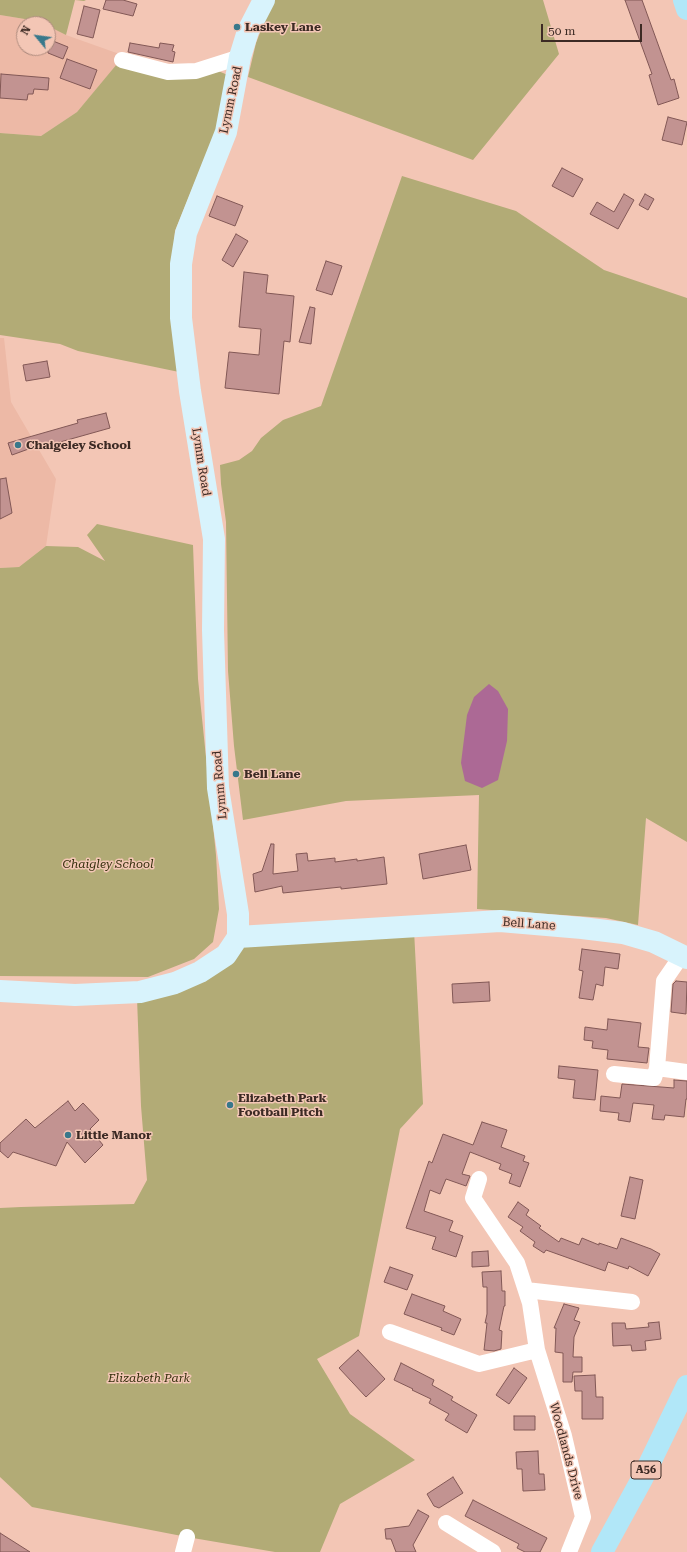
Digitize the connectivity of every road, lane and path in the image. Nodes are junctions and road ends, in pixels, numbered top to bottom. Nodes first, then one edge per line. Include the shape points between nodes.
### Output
1 (264, 0) edge
2 (684, 0) edge
3 (687, 10) edge
4 (240, 57) junction
5 (122, 60) dead end
6 (238, 937) junction
7 (684, 956) edge
8 (0, 991) edge
9 (657, 1068) junction
10 (687, 1072) edge
11 (614, 1074) dead end
12 (479, 1179) dead end
13 (526, 1290) junction
14 (632, 1302) dead end
15 (390, 1332) dead end
16 (537, 1350) junction
17 (687, 1386) edge
18 (446, 1524) dead end
19 (494, 1552) edge
20 (569, 1552) edge
21 (602, 1552) edge

1 - 4 main road, Lymm Road via 248,31
2 - 3 main road
4 - 5 street via 196,71 168,72
4 - 6 main road, Lymm Road via 226,132 186,233 181,264 181,318 214,539 213,630 218,788 238,914
6 - 7 main road, Bell Lane via 500,922 623,933 654,942
6 - 8 main road via 226,955 200,972 174,983 140,992 75,995
7 - 9 street via 664,981
9 - 10 street
9 - 11 street via 654,1078
12 - 13 street, Woodlands Drive via 473,1198 517,1263
13 - 14 street
13 - 16 street, Woodlands Drive
15 - 16 street via 479,1364
16 - 20 street, Woodlands Drive via 564,1436 583,1517
17 - 21 main road, A56 via 642,1479
18 - 19 street

